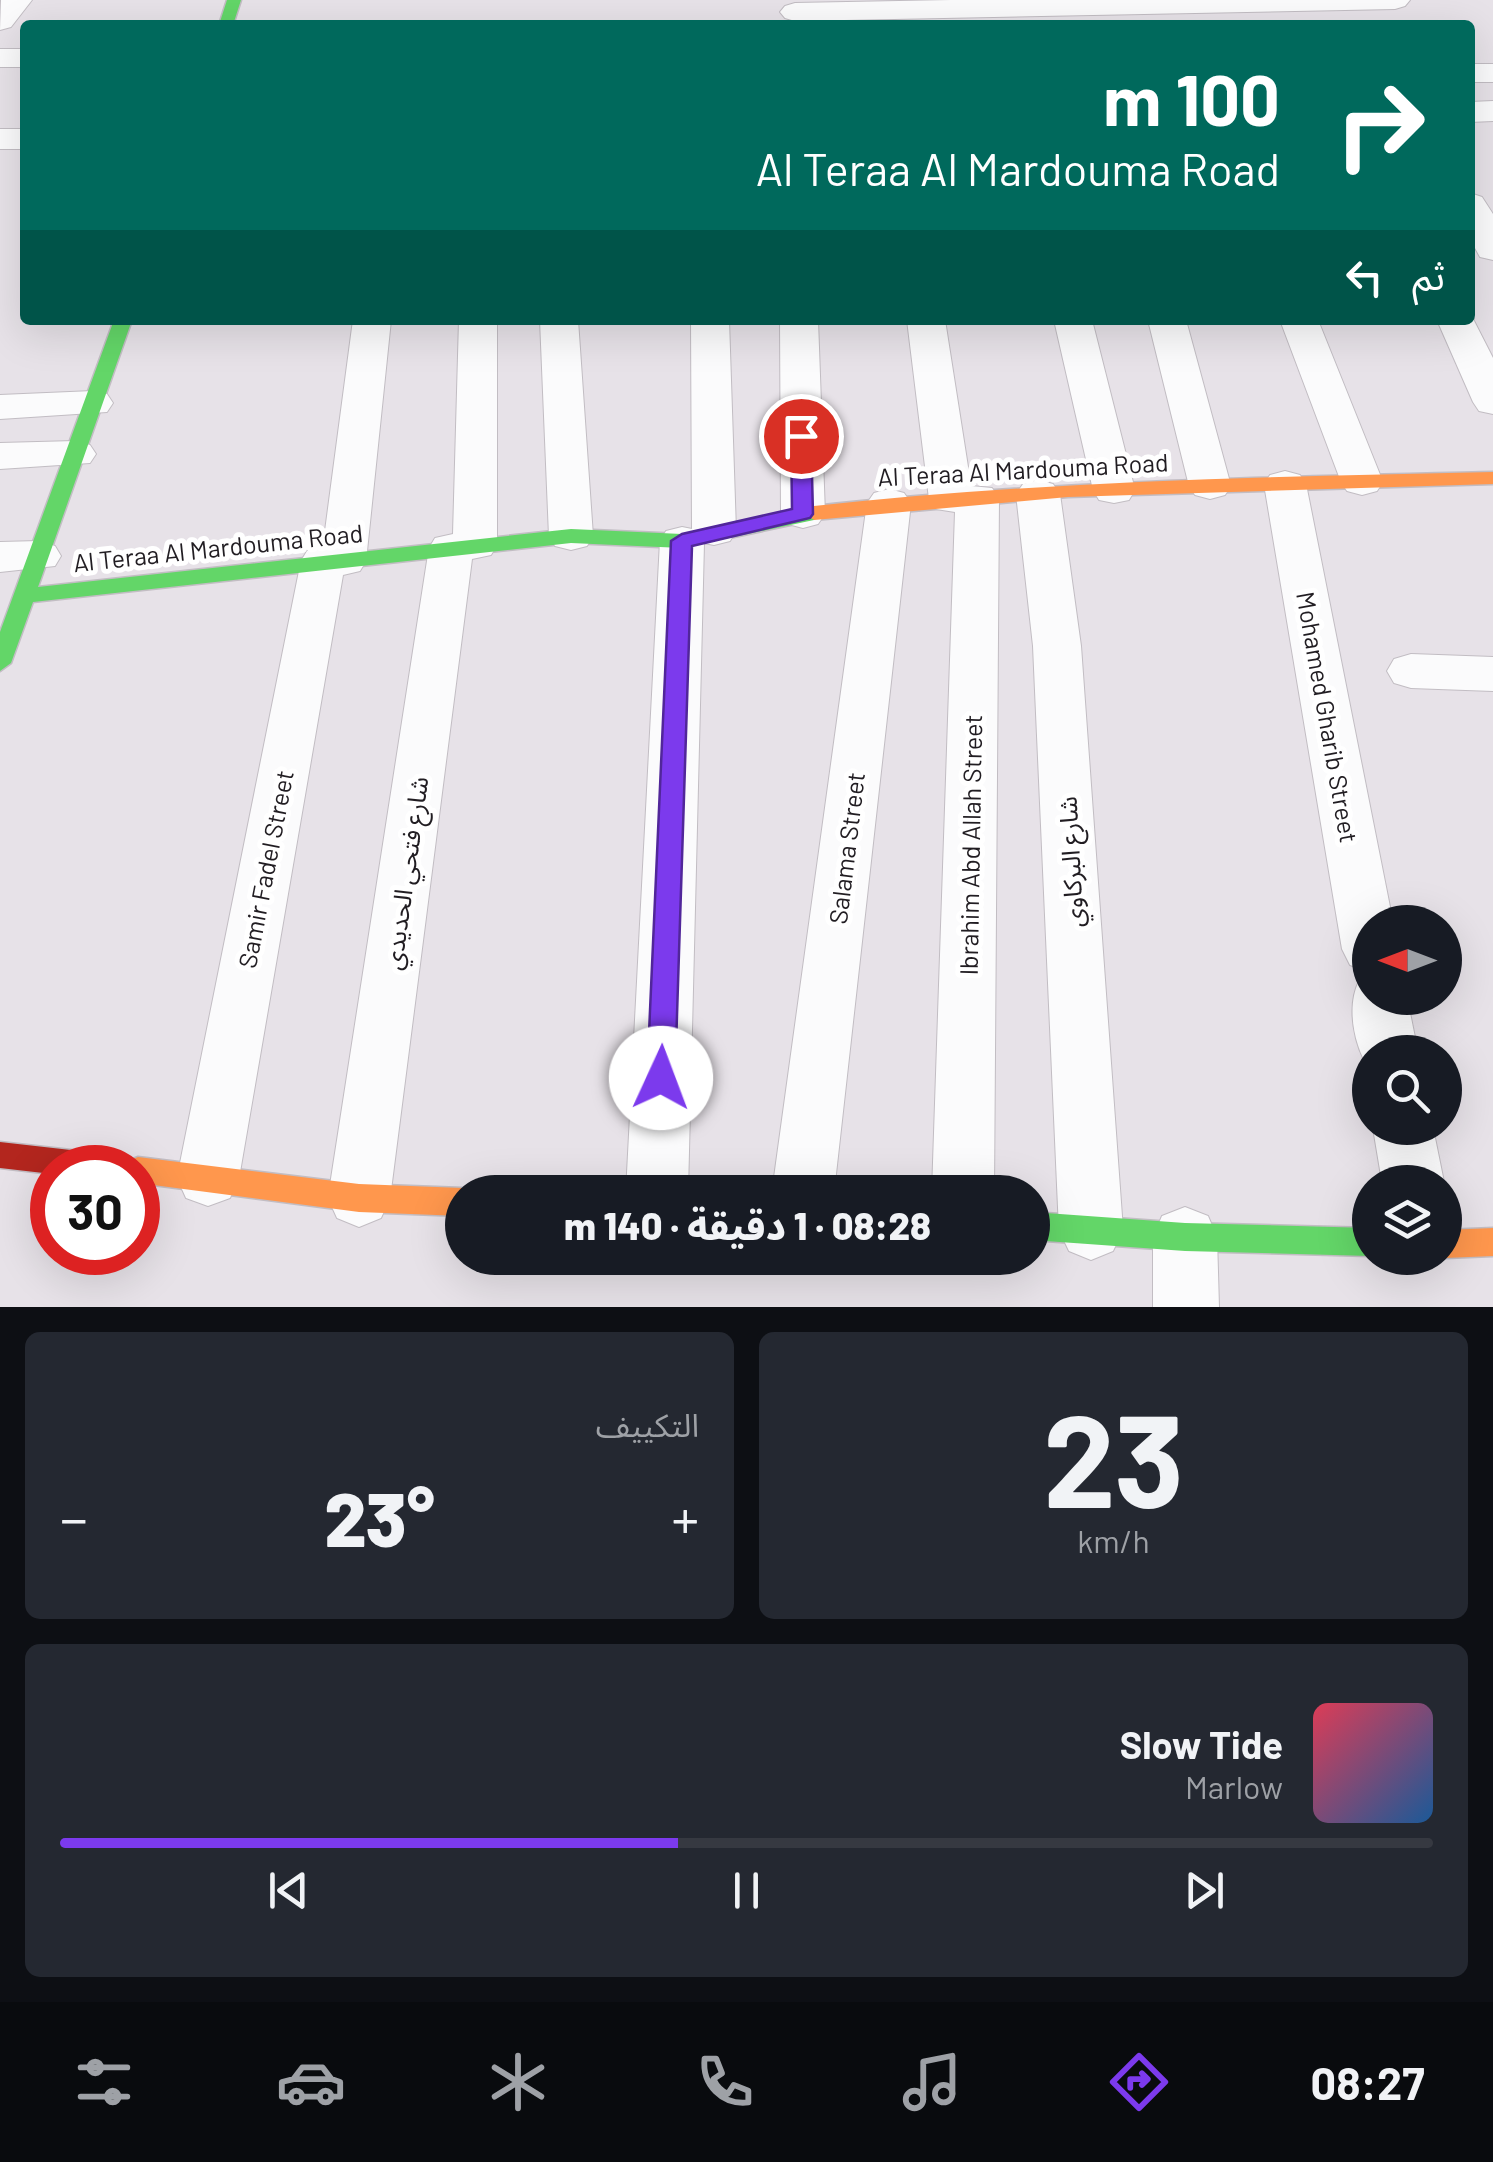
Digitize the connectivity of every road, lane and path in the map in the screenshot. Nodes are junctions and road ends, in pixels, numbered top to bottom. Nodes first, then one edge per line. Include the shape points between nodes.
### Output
1 (17, 0) edge
2 (1394, 0) edge
3 (794, 12) edge
4 (0, 21) edge
5 (1475, 214) edge
6 (1493, 248) edge
7 (121, 325) edge
8 (371, 325) edge
9 (478, 325) edge
10 (559, 325) edge
11 (710, 325) edge
12 (799, 325) edge
13 (927, 325) edge
14 (1074, 325) edge
15 (1168, 325) edge
16 (1301, 325) edge
17 (1458, 325) edge
18 (1493, 402) edge
19 (93, 404) junction
20 (0, 407) edge
21 (75, 454) junction
22 (0, 456) edge
23 (1493, 478) edge
24 (1362, 482) junction
25 (1285, 484) junction
26 (1210, 486) junction
27 (1114, 490) junction
28 (1038, 494) junction
29 (964, 498) junction
30 (890, 503) junction
31 (803, 514) junction
32 (571, 536) junction
33 (698, 536) junction
34 (463, 547) junction
35 (333, 561) junction
36 (21, 570) edge
37 (0, 663) edge
38 (1411, 671) dead end
39 (1493, 674) edge
40 (1362, 905) edge
41 (0, 1155) edge
42 (30, 1158) edge
43 (160, 1173) edge
44 (657, 1175) edge
45 (805, 1175) edge
46 (962, 1175) edge
47 (208, 1178) junction
48 (359, 1198) junction
49 (445, 1201) edge
50 (1050, 1227) edge
51 (1091, 1230) junction
52 (1185, 1237) junction
53 (1352, 1242) edge
54 (1493, 1242) edge
55 (1462, 1243) edge
56 (1186, 1307) edge

1 - 4 street
2 - 3 street
5 - 6 street
7 - 19 street
8 - 35 street, Samir Fadel Street
9 - 34 street, شارع فتحي الحديدي
10 - 32 street
11 - 33 street
12 - 31 street
13 - 29 street, Ibrahim Abd Allah Street
14 - 27 street
15 - 26 street
16 - 24 street
17 - 18 street
19 - 20 street
19 - 21 street
21 - 22 street
21 - 36 street
23 - 24 street, Al Teraa Al Mardouma Road
24 - 25 street, Al Teraa Al Mardouma Road
25 - 26 street, Al Teraa Al Mardouma Road
25 - 40 street, Mohamed Gharib Street
26 - 27 street, Al Teraa Al Mardouma Road
27 - 28 street, Al Teraa Al Mardouma Road
28 - 29 street, Al Teraa Al Mardouma Road
28 - 51 street, شارع البركاوي via 1057,646
29 - 30 street, Al Teraa Al Mardouma Road
29 - 46 street, Ibrahim Abd Allah Street
30 - 31 street, Al Teraa Al Mardouma Road
30 - 45 street, Salama Street
31 - 33 street, Al Teraa Al Mardouma Road
32 - 33 street, Al Teraa Al Mardouma Road
32 - 34 street, Al Teraa Al Mardouma Road
33 - 44 street
34 - 35 street, Al Teraa Al Mardouma Road
34 - 48 street, شارع فتحي الحديدي
35 - 36 street, Al Teraa Al Mardouma Road
35 - 47 street, Samir Fadel Street
36 - 37 street
38 - 39 street
41 - 42 street
43 - 47 street
47 - 48 street
48 - 49 street
50 - 51 street
51 - 52 street
52 - 53 street
52 - 56 street
54 - 55 street

